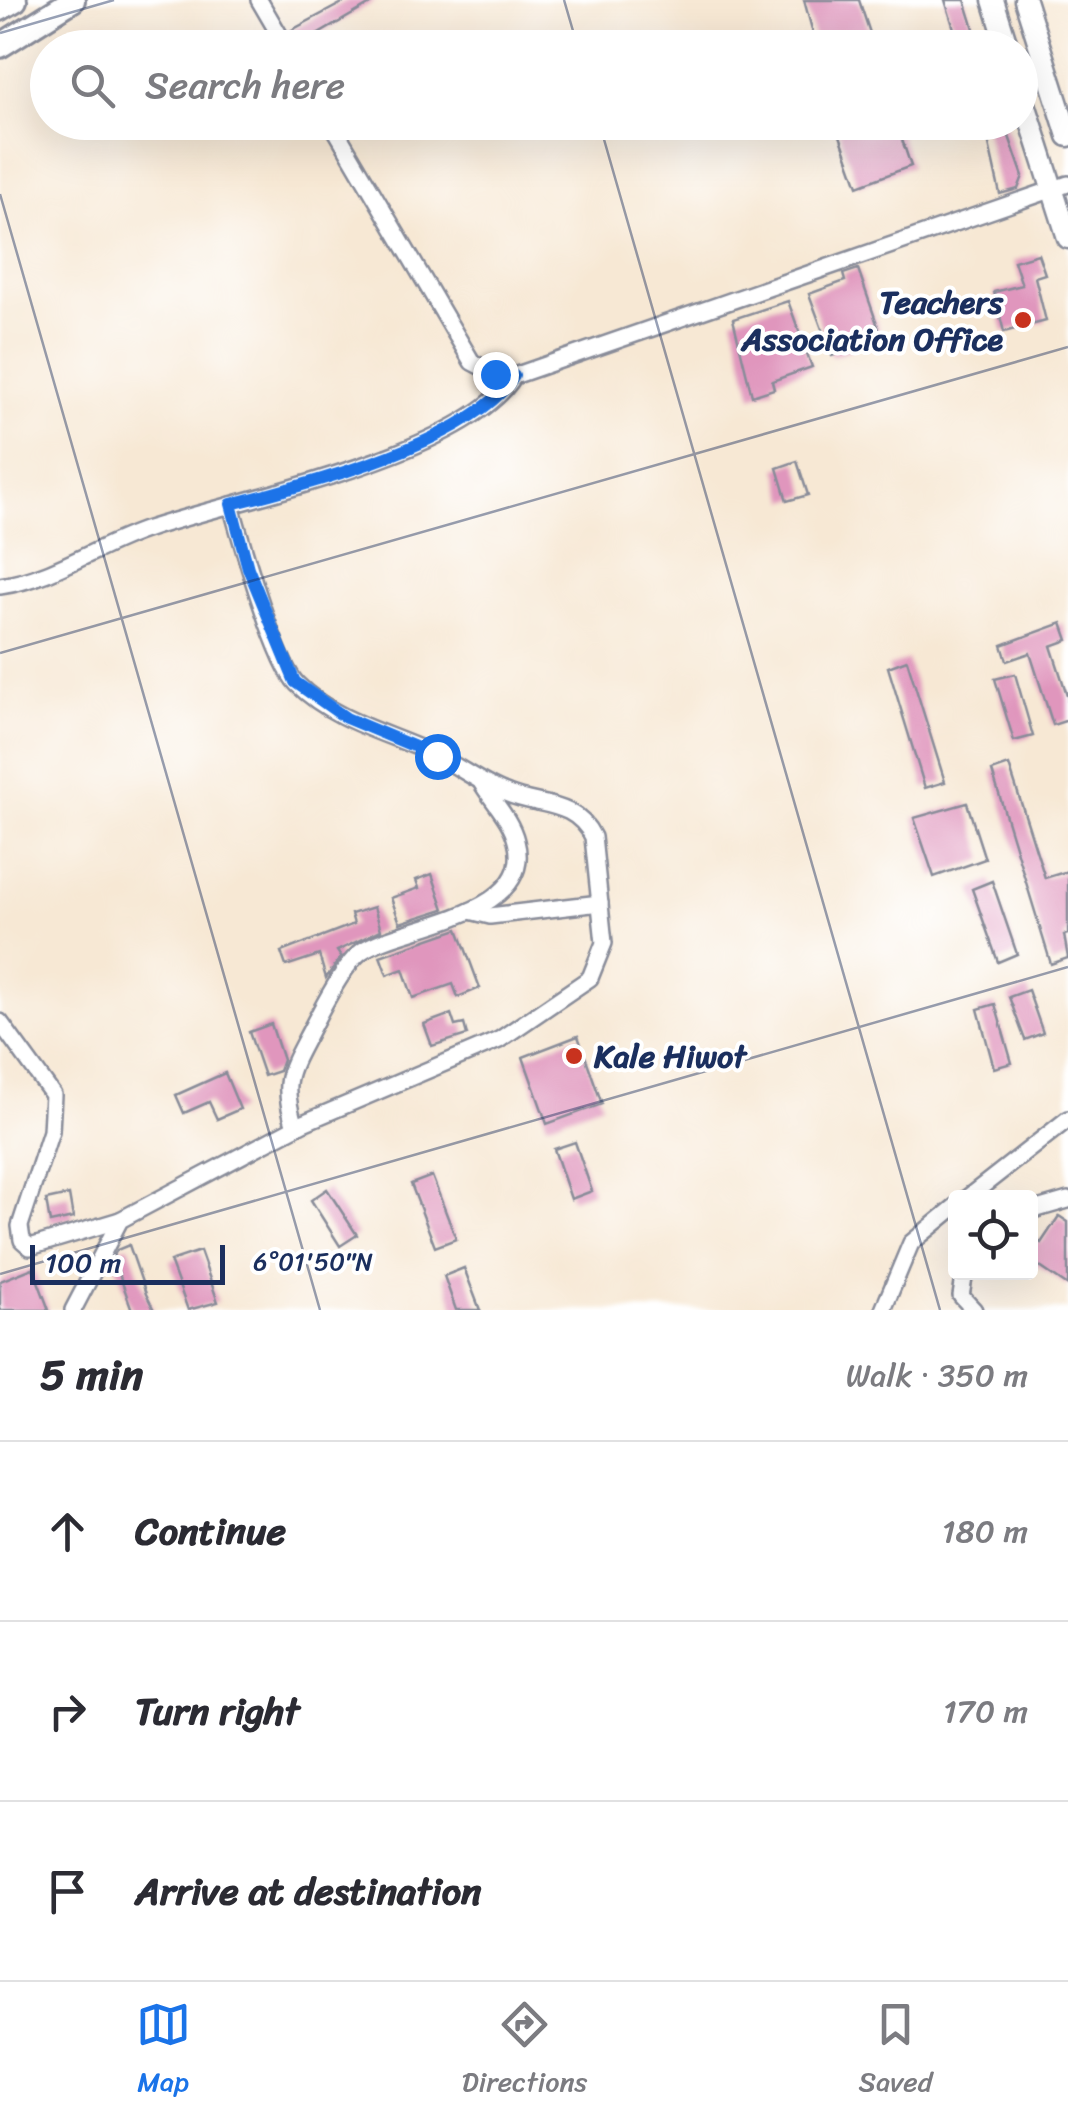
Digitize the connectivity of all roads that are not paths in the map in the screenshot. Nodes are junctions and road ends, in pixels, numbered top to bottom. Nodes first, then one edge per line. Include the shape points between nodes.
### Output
1 (15, 0) edge
2 (73, 0) edge
3 (260, 0) edge
4 (993, 0) edge
5 (1025, 0) edge
6 (0, 10) edge
7 (277, 30) edge
8 (1002, 30) edge
9 (1038, 30) edge
10 (1038, 30) edge
11 (0, 46) edge
12 (1059, 79) edge
13 (1038, 132) edge
14 (1068, 136) edge
15 (342, 140) edge
16 (1060, 186) edge
17 (1068, 238) edge
18 (514, 376) junction
19 (231, 504) junction
20 (0, 586) edge
21 (481, 782) junction
22 (600, 903) junction
23 (470, 911) junction
24 (0, 1022) edge
25 (1068, 1119) edge
26 (296, 1127) junction
27 (977, 1190) edge
28 (1068, 1200) edge
29 (1038, 1209) edge
30 (948, 1212) edge
31 (120, 1220) junction
32 (964, 1280) edge
33 (73, 1310) edge
34 (883, 1310) edge
35 (974, 1310) edge

1 - 6 highway
2 - 11 highway
3 - 7 street
4 - 8 main road
5 - 10 main road
9 - 12 main road
12 - 14 main road
13 - 16 main road
15 - 18 street via 472,362
16 - 17 main road
16 - 18 street
18 - 19 street via 504,394 465,424 299,488
19 - 20 street via 147,529 46,575
19 - 21 street via 248,568 295,682 346,718
21 - 22 street via 554,804 586,823
21 - 23 street via 510,824 518,850 507,881
22 - 23 street via 490,916
22 - 26 street via 604,943 590,978 499,1040
23 - 26 street via 360,952 287,1072
24 - 31 street via 53,1095 51,1131 20,1226 22,1240 30,1247
25 - 27 street
26 - 31 street
28 - 29 street
30 - 34 street via 911,1242
31 - 33 street
32 - 35 street via 961,1296

